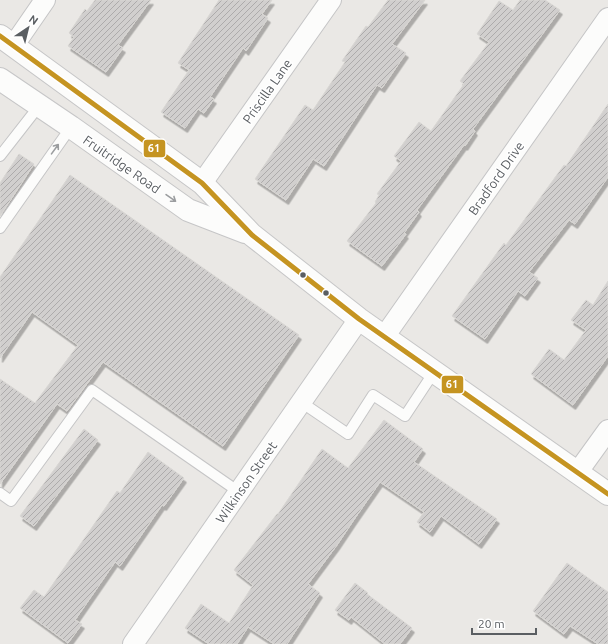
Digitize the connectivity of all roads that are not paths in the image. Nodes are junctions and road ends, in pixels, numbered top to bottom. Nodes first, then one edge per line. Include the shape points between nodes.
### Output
1 (45, 0) edge
2 (331, 0) edge
3 (608, 18) edge
4 (7, 40) edge
5 (0, 79) edge
6 (39, 106) junction
7 (71, 127) junction
8 (0, 156) edge
9 (202, 183) junction
10 (0, 228) edge
11 (252, 235) junction
12 (359, 320) junction
13 (384, 337) junction
14 (434, 372) junction
15 (301, 402) junction
16 (608, 430) edge
17 (577, 473) junction
18 (239, 492) junction
19 (0, 493) edge
20 (608, 494) edge
21 (137, 643) edge

1 - 4 street
2 - 9 street, Priscilla Lane
3 - 13 street, Bradford Drive
4 - 9 main road, Fruitridge Road
5 - 6 main road, Fruitridge Road
6 - 7 main road, Fruitridge Road
6 - 8 lane
10 -> 7 lane
7 -> 11 main road, Fruitridge Road via 188,210
9 - 11 main road, Fruitridge Road
11 - 12 main road, Fruitridge Road
12 - 13 main road, Fruitridge Road
12 - 15 street, Wilkinson Street
13 - 14 main road, Fruitridge Road
14 - 15 lane via 404,416 373,395 348,434
14 - 17 main road, Fruitridge Road
15 - 18 street, Wilkinson Street
16 - 17 street
17 - 20 main road, Fruitridge Road
18 - 19 lane via 92,390 11,501
18 - 21 street, Wilkinson Street

